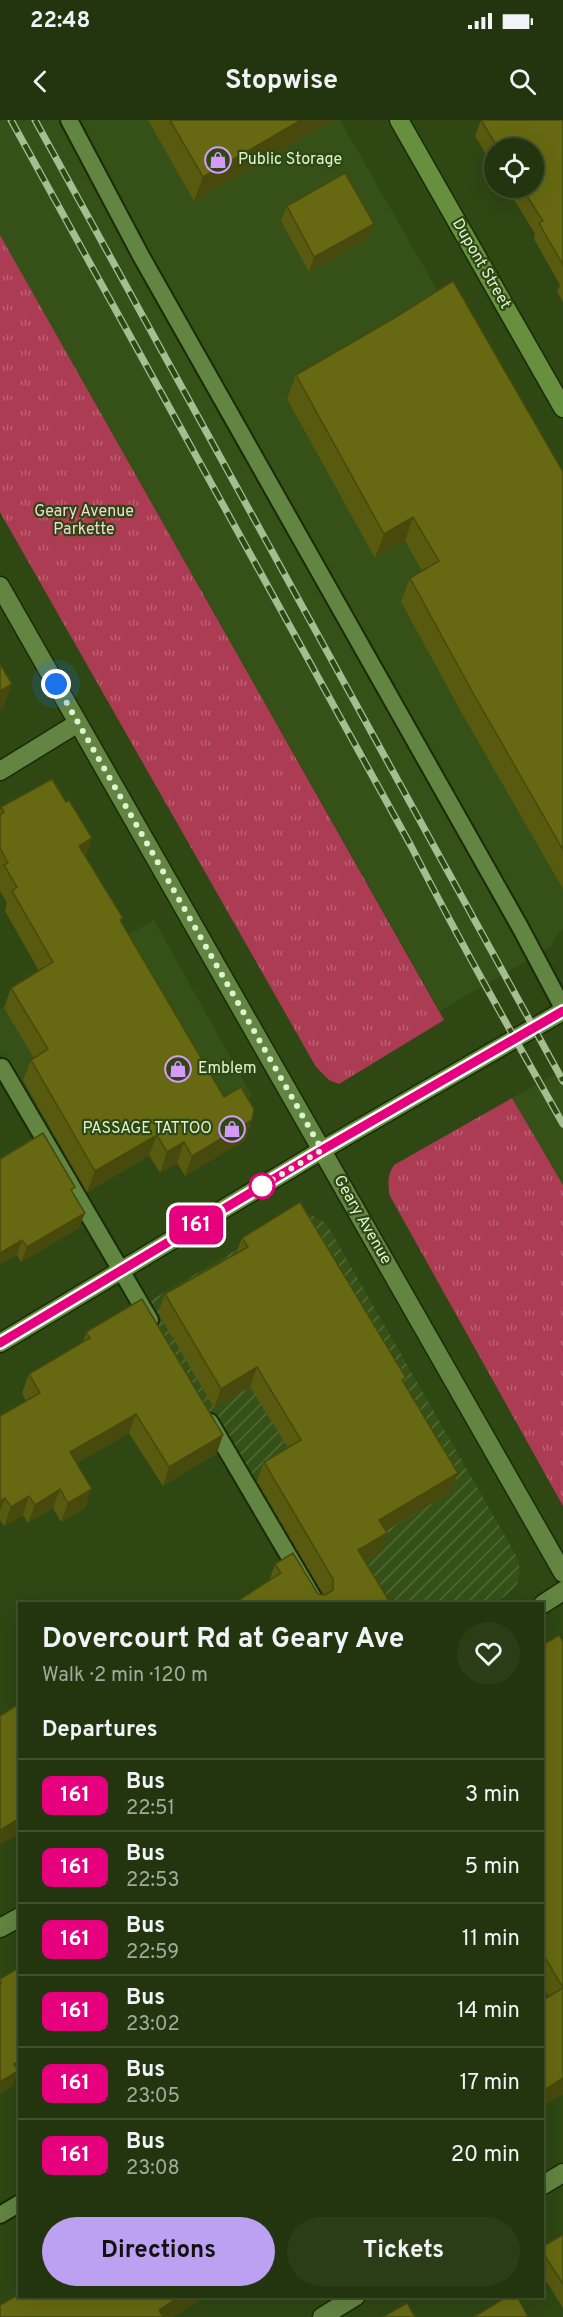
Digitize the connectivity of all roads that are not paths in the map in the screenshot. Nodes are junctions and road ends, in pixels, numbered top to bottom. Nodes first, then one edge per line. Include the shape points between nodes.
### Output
1 (69, 120) edge
2 (399, 120) edge
3 (563, 408) edge
4 (0, 586) edge
5 (78, 723) junction
6 (0, 771) edge
7 (563, 1009) edge
8 (1, 1067) edge
9 (322, 1150) junction
10 (121, 1271) junction
11 (157, 1332) edge
12 (0, 1343) edge
13 (204, 1412) edge
14 (563, 1573) edge
15 (563, 1592) edge
16 (316, 1602) edge
17 (544, 1603) edge
18 (18, 1918) edge
19 (0, 1928) edge
20 (563, 2173) edge
21 (544, 2184) edge
22 (18, 2204) edge
23 (0, 2215) edge
24 (353, 2298) edge
25 (322, 2317) edge

1 - 7 lane
2 - 3 street, Dupont Street
4 - 5 street, Geary Avenue
5 - 6 street
5 - 9 street, Geary Avenue
7 - 9 street
8 - 10 lane
9 - 10 street
9 - 14 street, Geary Avenue
10 - 11 lane
10 - 12 street
13 - 16 lane
15 - 17 street
18 - 19 street
20 - 21 street
22 - 23 lane
24 - 25 street

